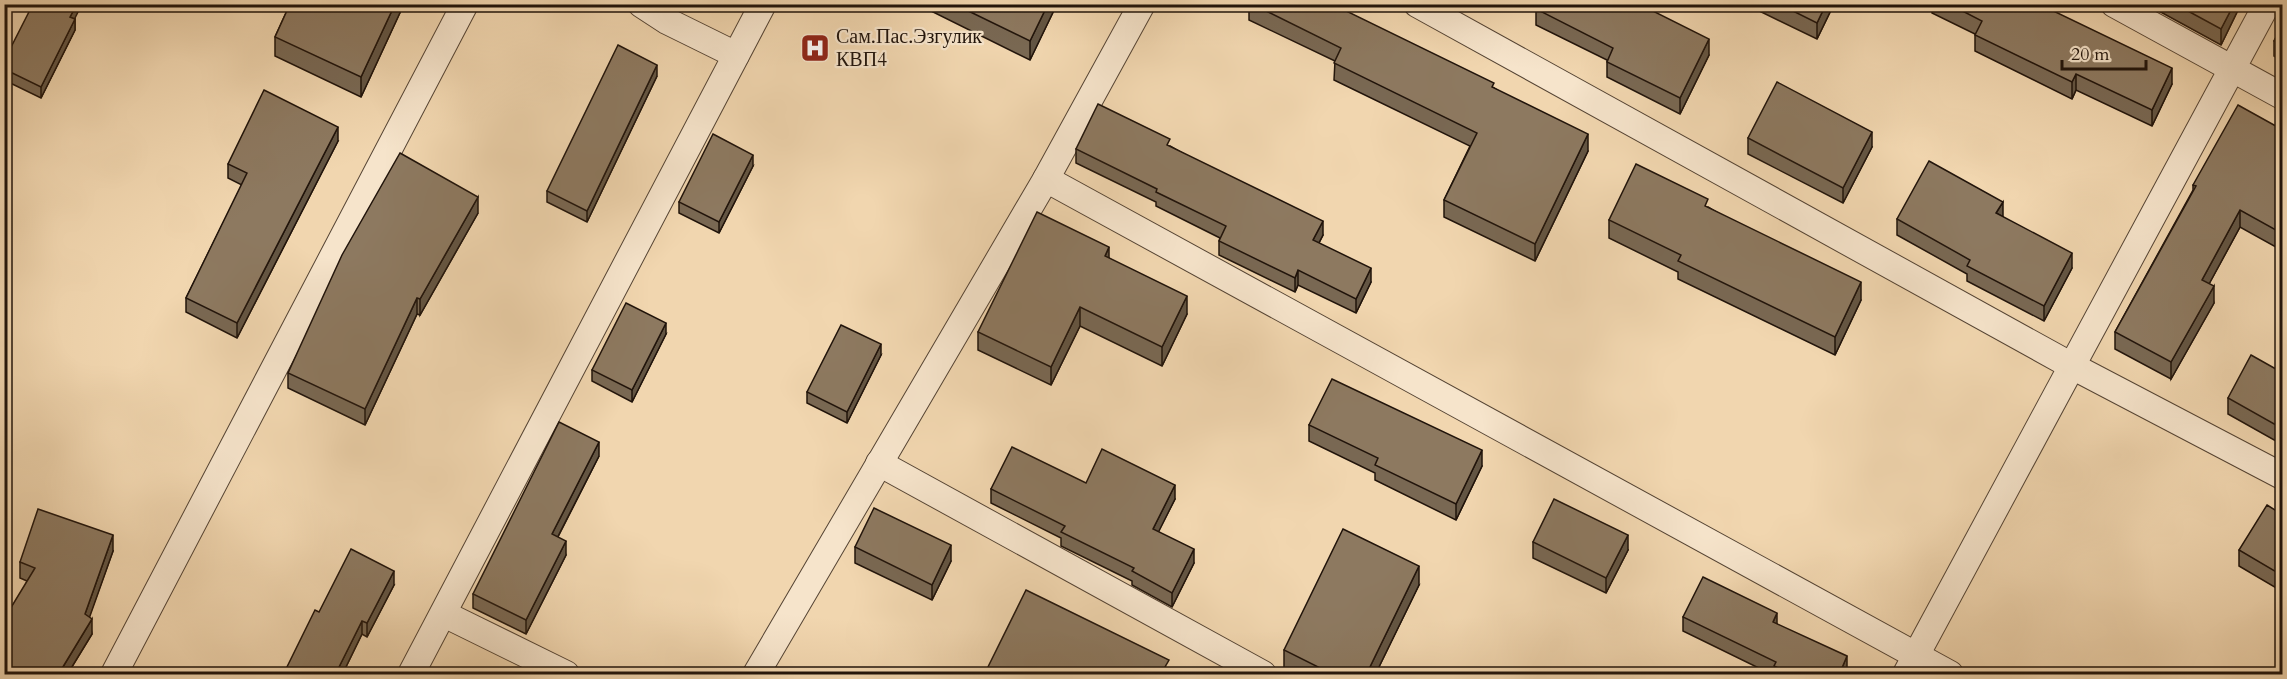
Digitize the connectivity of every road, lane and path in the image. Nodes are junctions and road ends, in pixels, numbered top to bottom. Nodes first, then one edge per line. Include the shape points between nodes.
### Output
1 (465, 4) edge
2 (641, 4) edge
3 (763, 4) edge
4 (1142, 4) edge
5 (1417, 4) edge
6 (2114, 4) edge
7 (2267, 4) edge
8 (736, 55) junction
9 (2232, 69) junction
10 (2283, 96) edge
11 (1046, 179) junction
12 (2072, 366) junction
13 (879, 464) junction
14 (2283, 476) edge
15 (444, 614) junction
16 (1911, 665) edge
17 (114, 675) edge
18 (411, 675) edge
19 (566, 675) edge
20 (756, 675) edge
21 (1263, 675) edge
22 (1950, 675) edge

1 - 17 street
2 - 8 street
3 - 8 street
4 - 11 street
5 - 12 street
6 - 9 street
7 - 9 street
8 - 15 street
9 - 10 street
9 - 12 street
11 - 13 street
11 - 16 street
12 - 14 street
12 - 16 street
13 - 20 street
13 - 21 street
15 - 18 street
15 - 19 street
16 - 22 street

